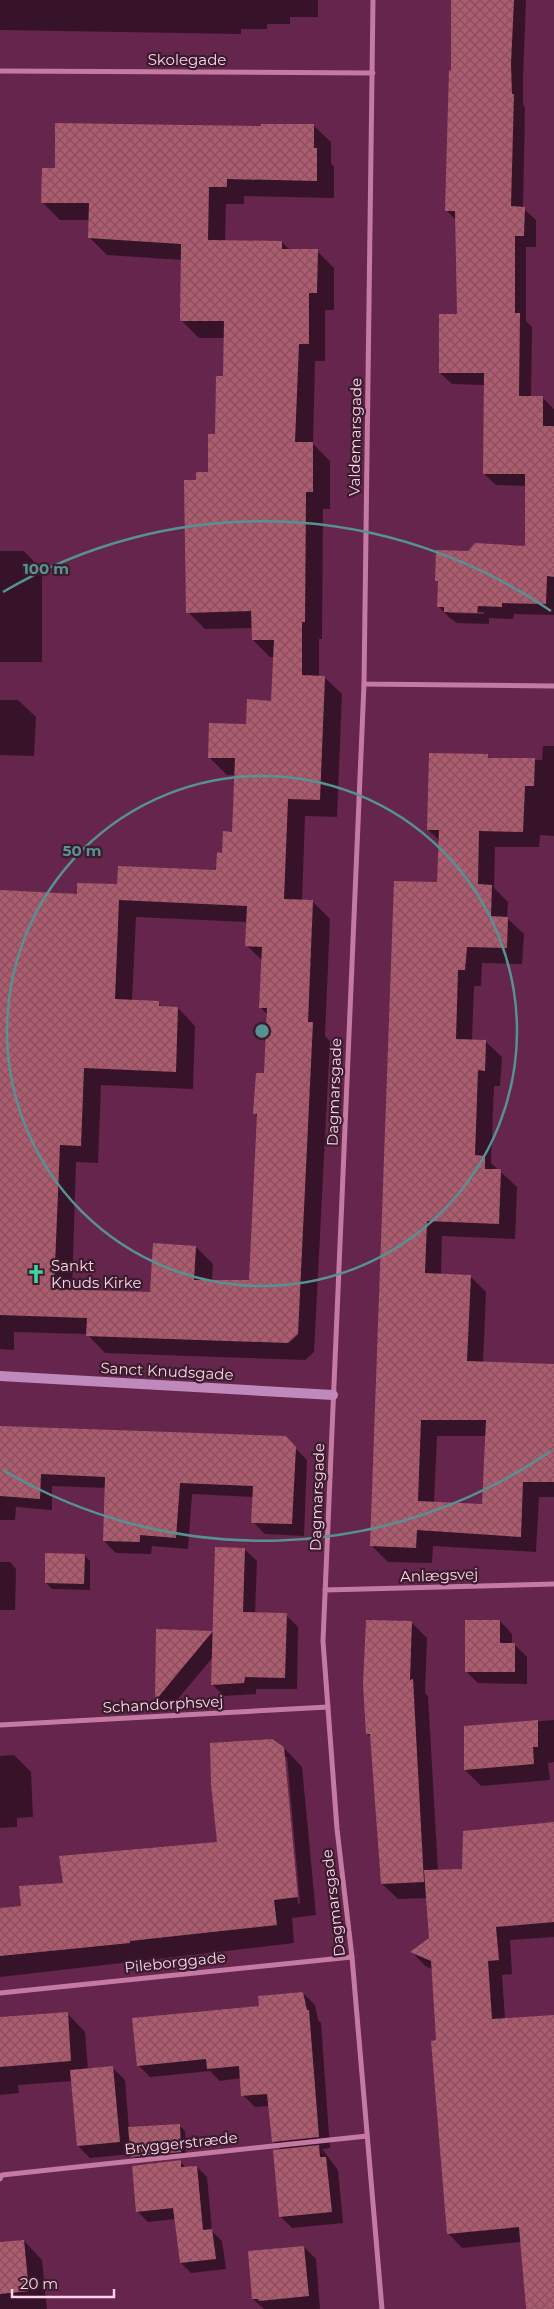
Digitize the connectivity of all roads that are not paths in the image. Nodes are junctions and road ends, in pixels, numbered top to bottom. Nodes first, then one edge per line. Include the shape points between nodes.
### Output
1 (374, 0) edge
2 (0, 71) edge
3 (373, 73) junction
4 (364, 684) junction
5 (554, 686) edge
6 (0, 1376) edge
7 (333, 1395) junction
8 (554, 1584) edge
9 (325, 1590) junction
10 (328, 1706) junction
11 (0, 1726) edge
12 (352, 1957) junction
13 (0, 1993) edge
14 (367, 2136) junction
15 (0, 2179) edge
16 (382, 2309) edge

1 - 3 street, Valdemarsgade
2 - 3 street, Skolegade
3 - 4 street, Valdemarsgade
4 - 5 street
4 - 7 street, Dagmarsgade
6 - 7 street, Sanct Knudsgade
7 - 9 street, Dagmarsgade
8 - 9 street, Anlægsvej
9 - 10 street, Dagmarsgade via 323,1641
10 - 11 street, Schandorphsvej
10 - 12 street, Dagmarsgade via 337,1828
12 - 13 street, Pileborggade
12 - 14 street, Dagmarsgade
14 - 15 street, Bryggerstræde via 2,2175
14 - 16 street, Dagmarsgade

